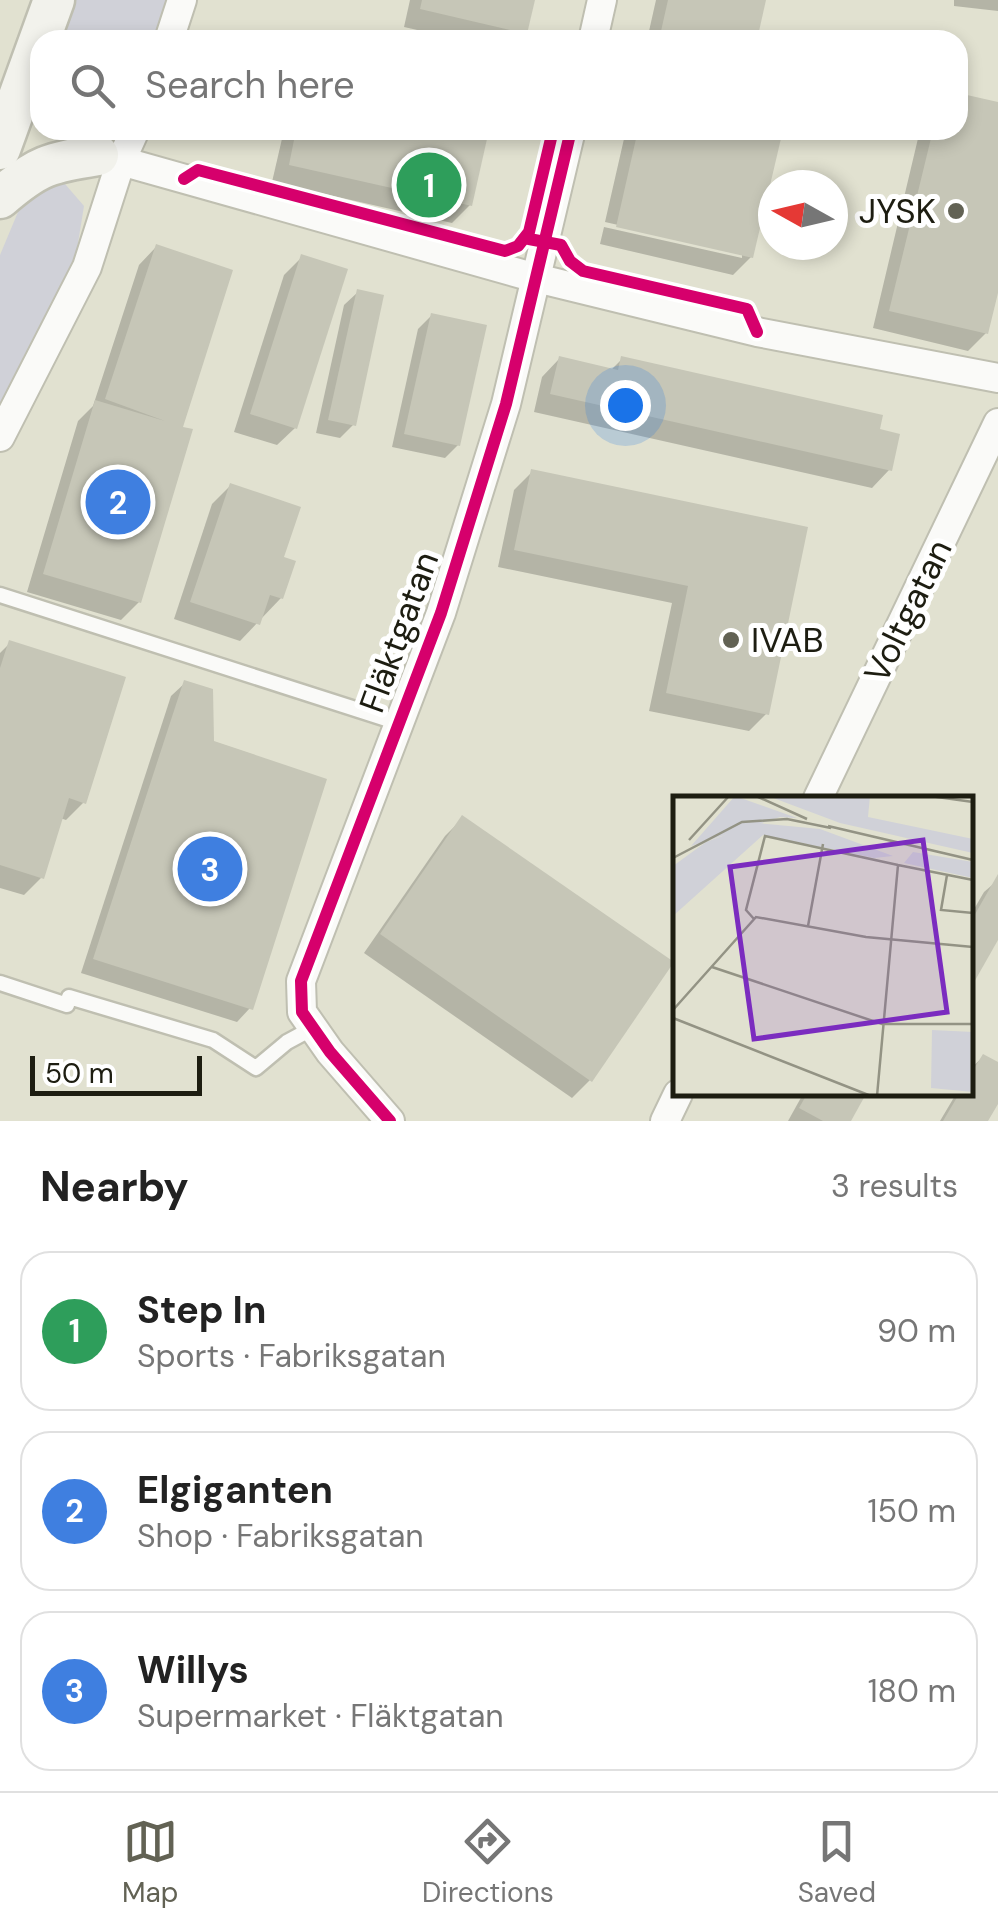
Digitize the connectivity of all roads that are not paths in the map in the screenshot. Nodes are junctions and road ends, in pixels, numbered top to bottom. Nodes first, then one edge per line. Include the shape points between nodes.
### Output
1 (182, 0) edge
2 (602, 0) edge
3 (172, 30) edge
4 (594, 30) edge
5 (30, 42) edge
6 (30, 58) edge
7 (0, 94) edge
8 (79, 140) edge
9 (569, 140) edge
10 (0, 149) edge
11 (118, 149) edge
12 (0, 198) edge
13 (536, 278) junction
14 (998, 378) edge
15 (998, 423) edge
16 (0, 437) edge
17 (0, 595) edge
18 (399, 723) junction
19 (819, 796) edge
20 (0, 983) edge
21 (314, 1028) junction
22 (677, 1096) edge
23 (390, 1121) edge
24 (665, 1121) edge

1 - 3 street
2 - 4 street
5 - 7 main road
6 - 10 main road
8 - 11 main road
9 - 13 street, Fläktgatan
11 - 12 main road via 45,166
11 - 13 street
11 - 16 street via 87,267
13 - 14 street via 757,332
13 - 18 street, Fläktgatan via 506,404
15 - 19 street, Voltgatan
17 - 18 lane
18 - 21 street, Fläktgatan via 301,981 302,1012
20 - 21 lane via 213,1040 256,1068
21 - 23 street, Fläktgatan
22 - 24 street

